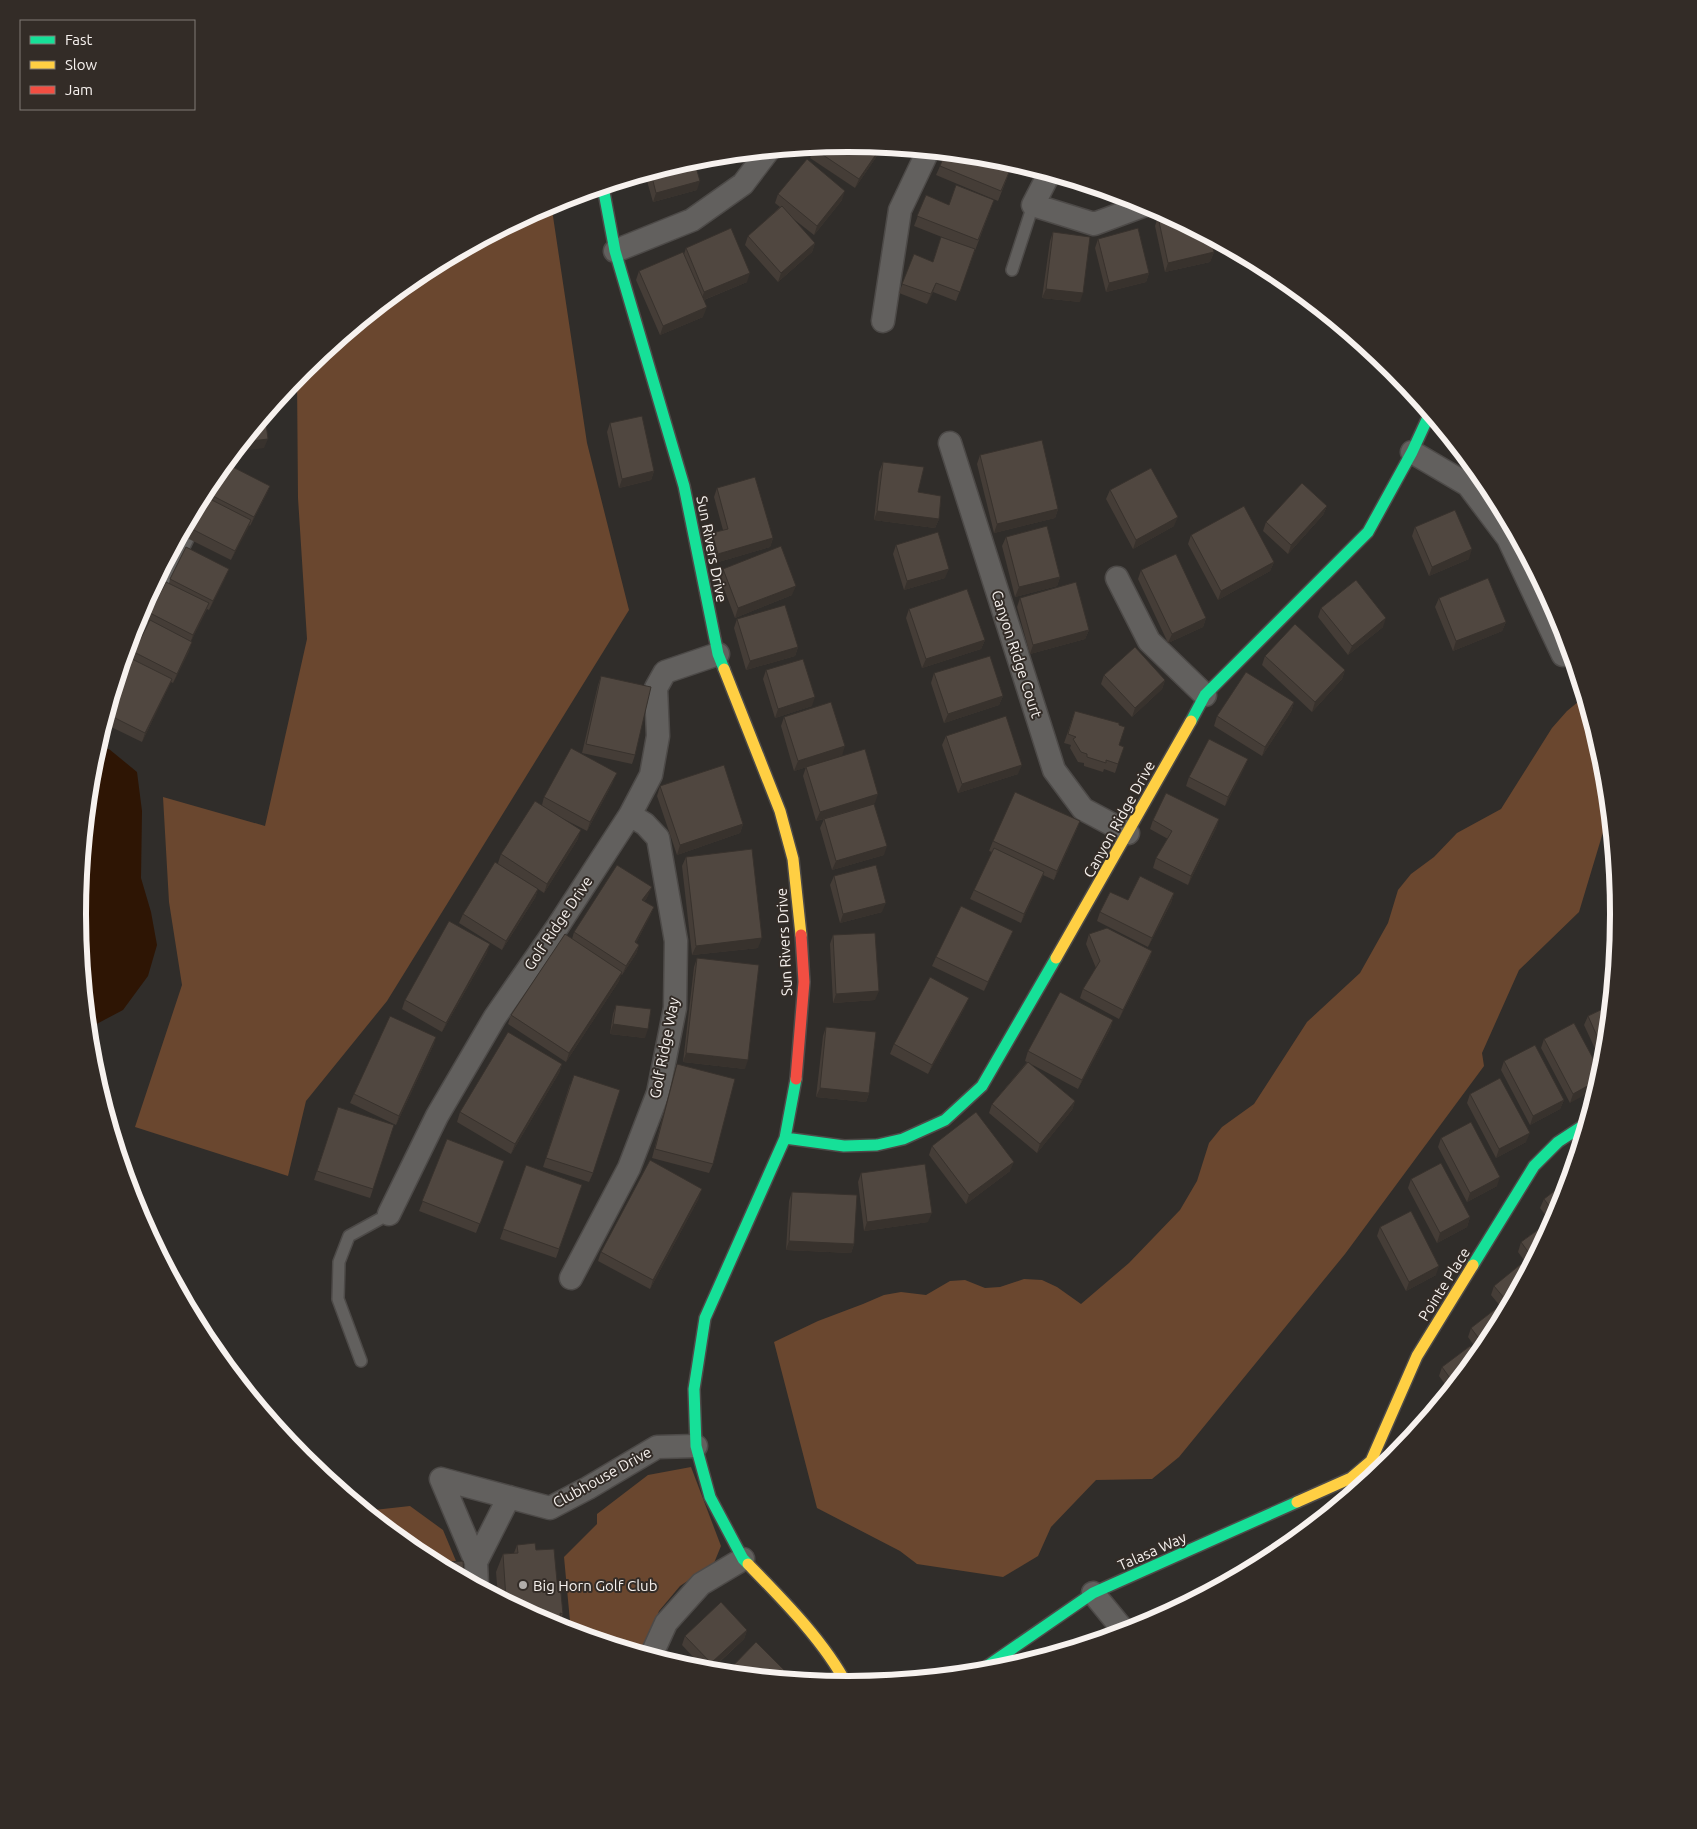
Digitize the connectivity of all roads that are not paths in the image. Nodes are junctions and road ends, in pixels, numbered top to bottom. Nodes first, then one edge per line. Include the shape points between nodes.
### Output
1 (925, 157) edge
2 (764, 158) edge
3 (1047, 178) edge
4 (604, 193) edge
5 (1033, 205) junction
6 (1136, 208) edge
7 (615, 251) junction
8 (1012, 270) dead end
9 (883, 321) dead end
10 (1427, 419) edge
11 (950, 443) dead end
12 (1412, 452) junction
13 (1117, 578) dead end
14 (718, 654) junction
15 (1563, 655) dead end
16 (1205, 695) junction
17 (630, 815) junction
18 (1128, 833) junction
19 (1581, 1126) edge
20 (785, 1138) junction
21 (389, 1214) joint
22 (571, 1278) dead end
23 (361, 1361) dead end
24 (696, 1446) junction
25 (1380, 1460) edge
26 (1371, 1461) junction
27 (1353, 1485) edge
28 (509, 1497) junction
29 (743, 1559) junction
30 (476, 1562) junction
31 (477, 1580) edge
32 (1093, 1593) junction
33 (1120, 1626) edge
34 (653, 1651) edge
35 (992, 1663) edge
36 (843, 1677) edge

1 - 9 street via 900,210
2 - 7 street via 743,184 692,220
3 - 5 street
4 - 7 street, Sun Rivers Drive
5 - 6 street via 1094,224
5 - 8 lane
7 - 14 street, Sun Rivers Drive via 684,486
10 - 12 street, Canyon Ridge Drive
11 - 18 street, Canyon Ridge Court via 1054,770 1083,809
12 - 15 street via 1468,485 1508,538
12 - 16 street, Canyon Ridge Drive via 1368,532
13 - 16 street via 1149,641
14 - 17 street, Golf Ridge Drive via 665,672 656,688 658,736 650,775
14 - 20 street, Sun Rivers Drive via 780,811 793,859 804,982 798,1067
16 - 18 street, Canyon Ridge Drive
17 - 21 street, Golf Ridge Drive via 495,1017 437,1116
17 - 22 street, Golf Ridge Way via 645,824 658,838 676,941 675,1008 658,1092 629,1168
18 - 20 street, Canyon Ridge Drive via 982,1086 945,1120 902,1139 877,1145 844,1146
19 - 26 street, Pointe Place via 1553,1145 1534,1166 1417,1356
20 - 24 street, Sun Rivers Drive via 705,1318 694,1390
21 - 23 lane via 349,1236 339,1262 338,1299
24 - 28 street, Clubhouse Drive via 658,1447 550,1508
24 - 29 street, Sun Rivers Drive via 710,1497
25 - 26 lane
26 - 27 street, Pointe Place
27 - 32 street, Talasa Way
28 - 30 street, Clubhouse Drive
28 - 30 street, Clubhouse Drive via 441,1479
29 - 34 street via 701,1584 666,1623
29 - 36 street, Sun Rivers Drive via 790,1607
30 - 31 street, Clubhouse Drive
32 - 33 street
32 - 35 street, Talasa Way

